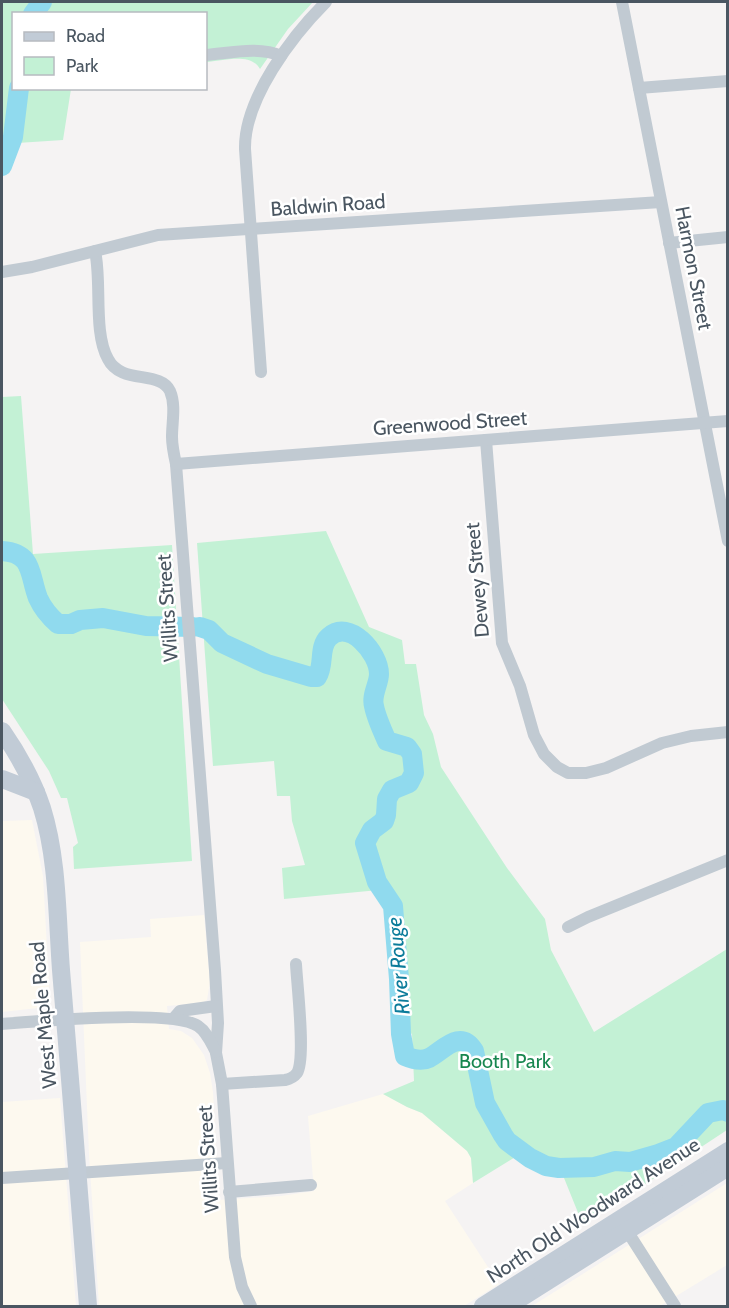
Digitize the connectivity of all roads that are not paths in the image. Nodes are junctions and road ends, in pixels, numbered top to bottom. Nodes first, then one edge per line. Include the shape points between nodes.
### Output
1 (326, 2) edge
2 (622, 2) edge
3 (207, 55) edge
4 (281, 56) junction
5 (728, 81) edge
6 (639, 88) junction
7 (661, 202) junction
8 (252, 229) junction
9 (728, 237) edge
10 (669, 243) junction
11 (95, 250) junction
12 (2, 272) edge
13 (261, 372) dead end
14 (728, 422) edge
15 (704, 423) junction
16 (486, 440) junction
17 (176, 464) junction
18 (728, 542) edge
19 (728, 732) edge
20 (3, 736) edge
21 (2, 779) edge
22 (36, 792) junction
23 (728, 860) edge
24 (568, 927) dead end
25 (296, 964) dead end
26 (216, 1005) junction
27 (174, 1018) junction
28 (66, 1020) junction
29 (2, 1024) edge
30 (216, 1053) junction
31 (222, 1084) junction
32 (728, 1151) edge
33 (227, 1163) junction
34 (728, 1167) edge
35 (78, 1173) junction
36 (2, 1178) edge
37 (311, 1185) dead end
38 (229, 1192) junction
39 (623, 1225) junction
40 (88, 1306) edge
41 (251, 1306) edge
42 (483, 1306) edge
43 (508, 1306) edge
44 (675, 1306) edge

1 - 4 street
2 - 6 street, Harmon Street
3 - 4 street via 271,51
4 - 8 street via 246,129
5 - 6 street
6 - 7 street, Harmon Street
7 - 8 street, Baldwin Road
7 - 10 street, Harmon Street
8 - 11 street, Baldwin Road via 158,236
8 - 13 street
9 - 10 street
10 - 15 street, Harmon Street
11 - 12 street, Baldwin Road
11 - 17 street, Willits Street via 107,358 118,371 165,385 172,400
14 - 15 street, Greenwood Street
15 - 16 street, Greenwood Street
15 - 18 street, Harmon Street
16 - 17 street, Greenwood Street
16 - 19 street, Dewey Street via 502,643 539,746 556,767 577,774 606,768 662,743
17 - 26 street, Willits Street
20 - 22 main road, West Maple Road
21 - 22 main road
22 - 28 main road, West Maple Road via 51,856
23 - 24 street
25 - 31 street via 301,1048 296,1074 285,1080
26 - 27 street via 180,1011
26 - 30 street, Willits Street
27 - 28 street
27 - 30 street via 199,1026
28 - 29 street
28 - 35 main road, West Maple Road
30 - 31 street, Willits Street
31 - 33 street, Willits Street
32 - 39 main road, North Old Woodward Avenue
33 - 35 street
33 - 38 street, Willits Street
34 - 39 main road, North Old Woodward Avenue
35 - 36 street
35 - 40 main road, West Maple Road
37 - 38 street
38 - 41 street, Willits Street via 237,1272
39 - 42 main road, North Old Woodward Avenue
39 - 43 main road, North Old Woodward Avenue
39 - 44 street

